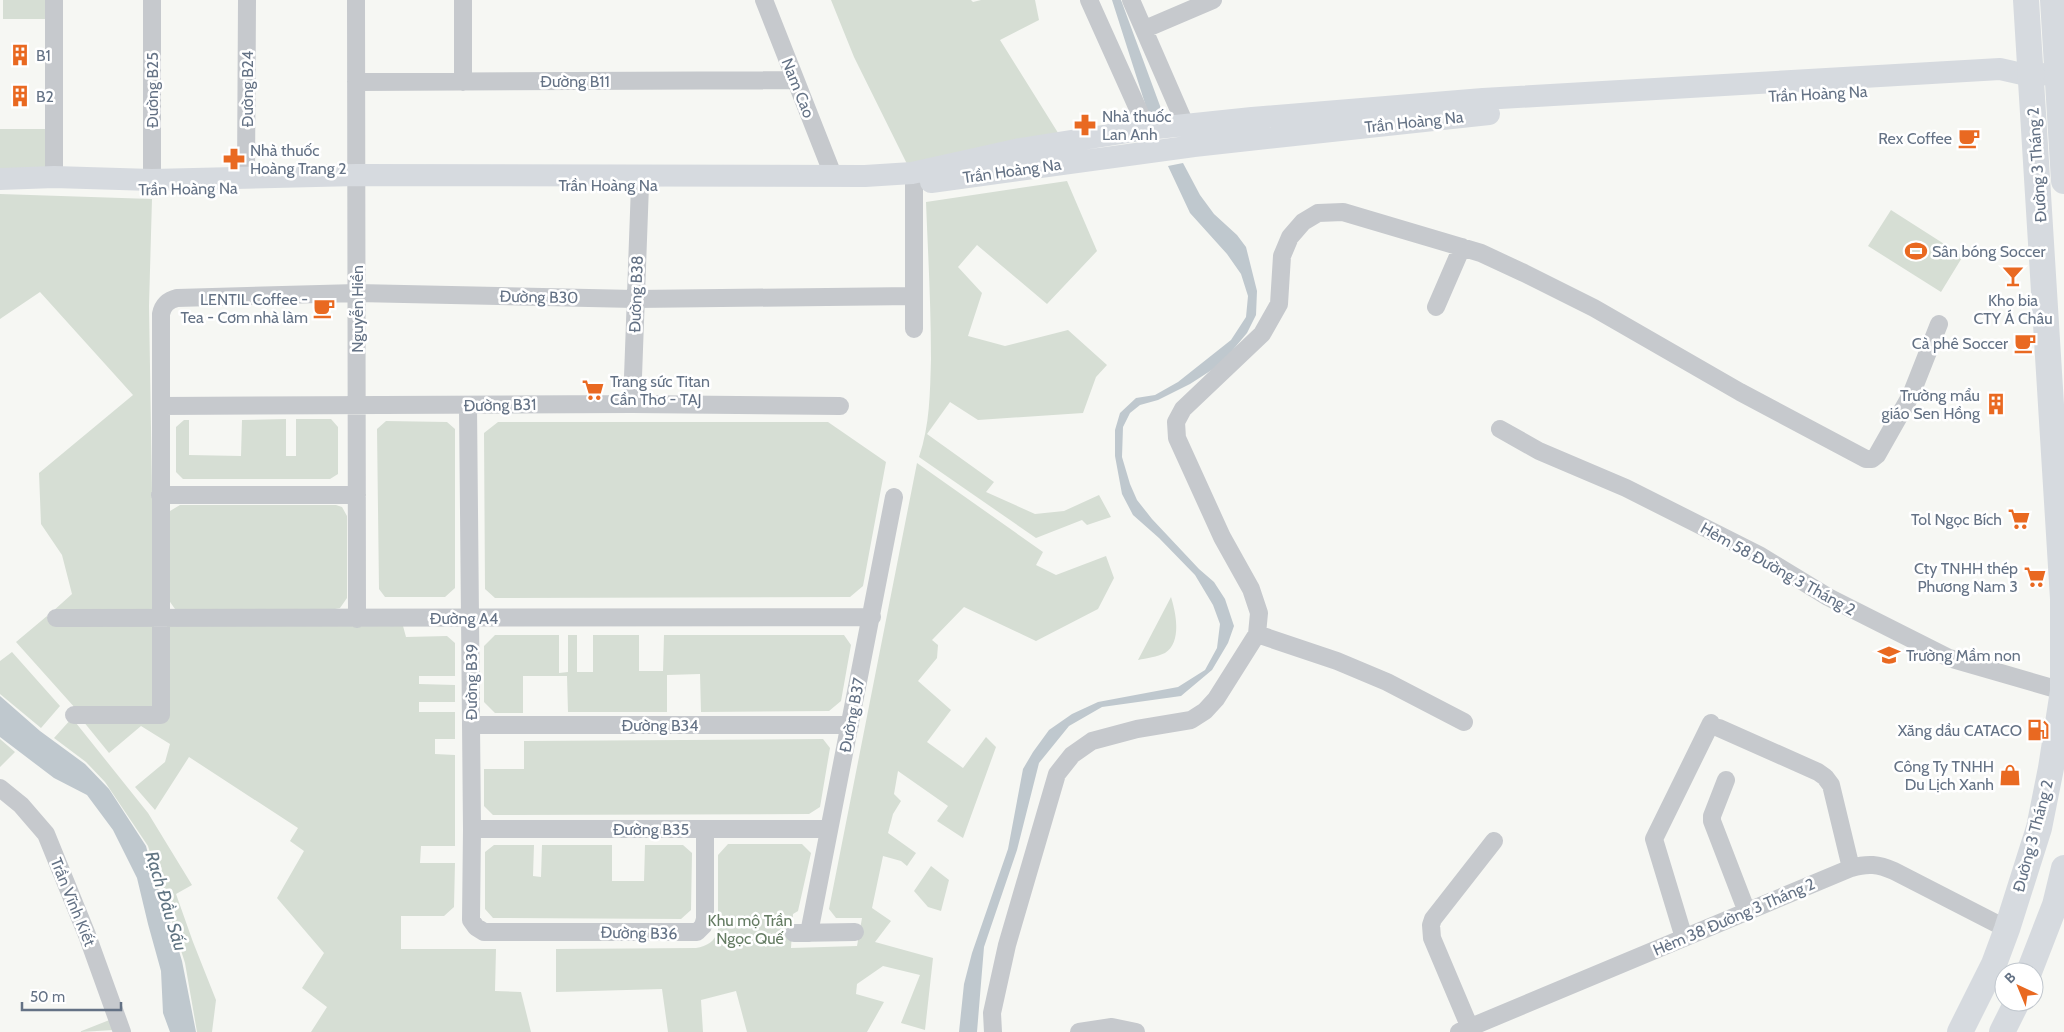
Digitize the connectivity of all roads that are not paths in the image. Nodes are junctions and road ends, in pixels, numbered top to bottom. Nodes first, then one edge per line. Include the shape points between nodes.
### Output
1 (54, 0) edge
2 (152, 0) edge
3 (247, 0) edge
4 (356, 0) edge
5 (462, 0) edge
6 (764, 0) edge
7 (1089, 0) edge
8 (1131, 0) edge
9 (1213, 0) edge
10 (2026, 0) edge
11 (2053, 0) edge
12 (1146, 29) junction
13 (2061, 73) edge
14 (2025, 74) junction
15 (795, 80) junction
16 (356, 82) junction
17 (463, 82) junction
18 (1186, 124) junction
19 (1147, 129) junction
20 (2063, 143) edge
21 (1194, 146) junction
22 (1154, 151) junction
23 (833, 176) junction
24 (54, 177) junction
25 (246, 178) junction
26 (0, 179) edge
27 (152, 180) junction
28 (357, 180) junction
29 (2064, 181) edge
30 (914, 184) junction
31 (640, 185) junction
32 (0, 191) edge
33 (1462, 247) junction
34 (357, 293) junction
35 (914, 296) junction
36 (635, 300) junction
37 (1436, 307) dead end
38 (1939, 324) dead end
39 (914, 329) dead end
40 (632, 404) junction
41 (161, 406) junction
42 (357, 406) junction
43 (468, 406) junction
44 (840, 406) dead end
45 (1500, 430) dead end
46 (160, 495) junction
47 (357, 495) junction
48 (894, 498) dead end
49 (872, 617) junction
50 (56, 618) dead end
51 (161, 618) junction
52 (357, 618) junction
53 (471, 618) junction
54 (1257, 634) junction
55 (2063, 691) junction
56 (74, 715) dead end
57 (1464, 722) dead end
58 (471, 725) junction
59 (850, 725) junction
60 (1726, 780) dead end
61 (0, 788) edge
62 (472, 829) junction
63 (705, 829) junction
64 (829, 829) junction
65 (1494, 841) dead end
66 (1851, 868) junction
67 (2064, 868) edge
68 (1747, 912) junction
69 (476, 927) joint
70 (2007, 929) junction
71 (855, 932) dead end
72 (1684, 938) junction
73 (2033, 962) edge
74 (2012, 1012) edge
75 (121, 1029) edge
76 (1464, 1030) edge
77 (993, 1032) edge
78 (1079, 1032) edge
79 (1136, 1032) edge
80 (1960, 1032) edge
81 (2002, 1032) edge

1 - 24 street
2 - 27 street, Đường B25
3 - 25 street, Đường B24
4 - 16 street, Nguyễn Hiền
5 - 17 street
6 - 15 street, Nam Cao
7 - 19 street
8 - 12 street
9 - 12 street
10 - 14 highway, Đường 3 Tháng 2
11 - 13 highway, Đường 3 Tháng 2
12 - 18 street
13 - 14 main road, Trần Hoàng Na
13 - 20 highway, Đường 3 Tháng 2
14 - 18 main road, Trần Hoàng Na via 2000,69 1501,98
14 - 21 main road, Trần Hoàng Na via 2002,83 1477,115
14 - 55 highway, Đường 3 Tháng 2 via 2063,599
15 - 17 street, Đường B11
15 - 23 street, Nam Cao
16 - 17 street, Đường B11
16 - 28 street, Nguyễn Hiền
18 - 19 main road, Trần Hoàng Na
18 - 21 main road
19 - 22 main road
19 - 23 main road, Trần Hoàng Na via 1020,149 912,173
20 - 29 highway, Đường 3 Tháng 2
21 - 22 main road, Trần Hoàng Na
22 - 30 main road, Trần Hoàng Na
23 - 28 main road, Trần Hoàng Na
24 - 26 main road, Trần Hoàng Na
24 - 27 main road, Trần Hoàng Na
25 - 27 main road, Trần Hoàng Na
25 - 28 main road, Trần Hoàng Na
28 - 31 main road, Trần Hoàng Na
28 - 32 main road, Trần Hoàng Na via 152,190
28 - 34 street, Nguyễn Hiền
30 - 31 main road, Trần Hoàng Na via 854,188
30 - 35 street
31 - 36 street, Đường B38
33 - 37 street
33 - 38 street via 1481,252 1594,308 1740,392 1866,459 1877,455 1911,395
33 - 54 street via 1343,212 1318,213 1303,222 1290,237 1282,256 1279,304 1262,334 1183,409 1176,422 1177,438 1222,536 1251,589 1259,613
34 - 36 street, Đường B30
34 - 41 street, Đường B30 via 177,298 166,304 161,314
34 - 42 street, Nguyễn Hiền
35 - 36 street, Đường B30
35 - 39 street
36 - 40 street, Đường B38
40 - 43 street, Đường B31
40 - 44 street, Đường B31
41 - 42 street, Đường B31
41 - 46 street
42 - 43 street, Đường B31
42 - 47 street, Nguyễn Hiền
43 - 53 street, Đường B39
45 - 55 street, Hẻm 58 Đường 3 Tháng 2 via 1539,451 1626,488 1759,556 1835,601 1949,658
46 - 47 street
46 - 51 street
47 - 52 street, Nguyễn Hiền
48 - 49 street, Đường B37
49 - 53 street, Đường A4
49 - 59 street, Đường B37
50 - 51 street, Đường A4
51 - 52 street, Đường A4
51 - 56 street via 160,715
52 - 53 street, Đường A4
53 - 58 street, Đường B39
54 - 57 street via 1387,682
54 - 77 street via 1205,711 1191,720 1136,728 1092,741 1072,755 1058,774 1007,945 992,1014
55 - 70 highway, Đường 3 Tháng 2 via 2038,828
58 - 59 street, Đường B34
58 - 62 street, Đường B39
59 - 64 street, Đường B37
60 - 68 street via 1712,821
61 - 75 street, Trần Vĩnh Kiết via 21,805 46,834
62 - 63 street, Đường B35
62 - 69 street, Đường B39 via 471,920
63 - 64 street, Đường B35
63 - 69 street, Đường B36 via 705,919 697,932 484,932
64 - 71 street, Đường B37 via 802,933
65 - 76 street via 1431,925 1432,938
66 - 68 street, Hẻm 38 Đường 3 Tháng 2
66 - 70 street, Hẻm 38 Đường 3 Tháng 2 via 1881,865
66 - 72 street via 1828,781 1818,772 1715,726 1654,839
67 - 73 highway via 2055,906
68 - 72 street, Hẻm 38 Đường 3 Tháng 2
70 - 80 highway, Đường 3 Tháng 2 via 1993,967
72 - 76 street, Hẻm 38 Đường 3 Tháng 2
74 - 81 highway
78 - 79 street via 1112,1028

